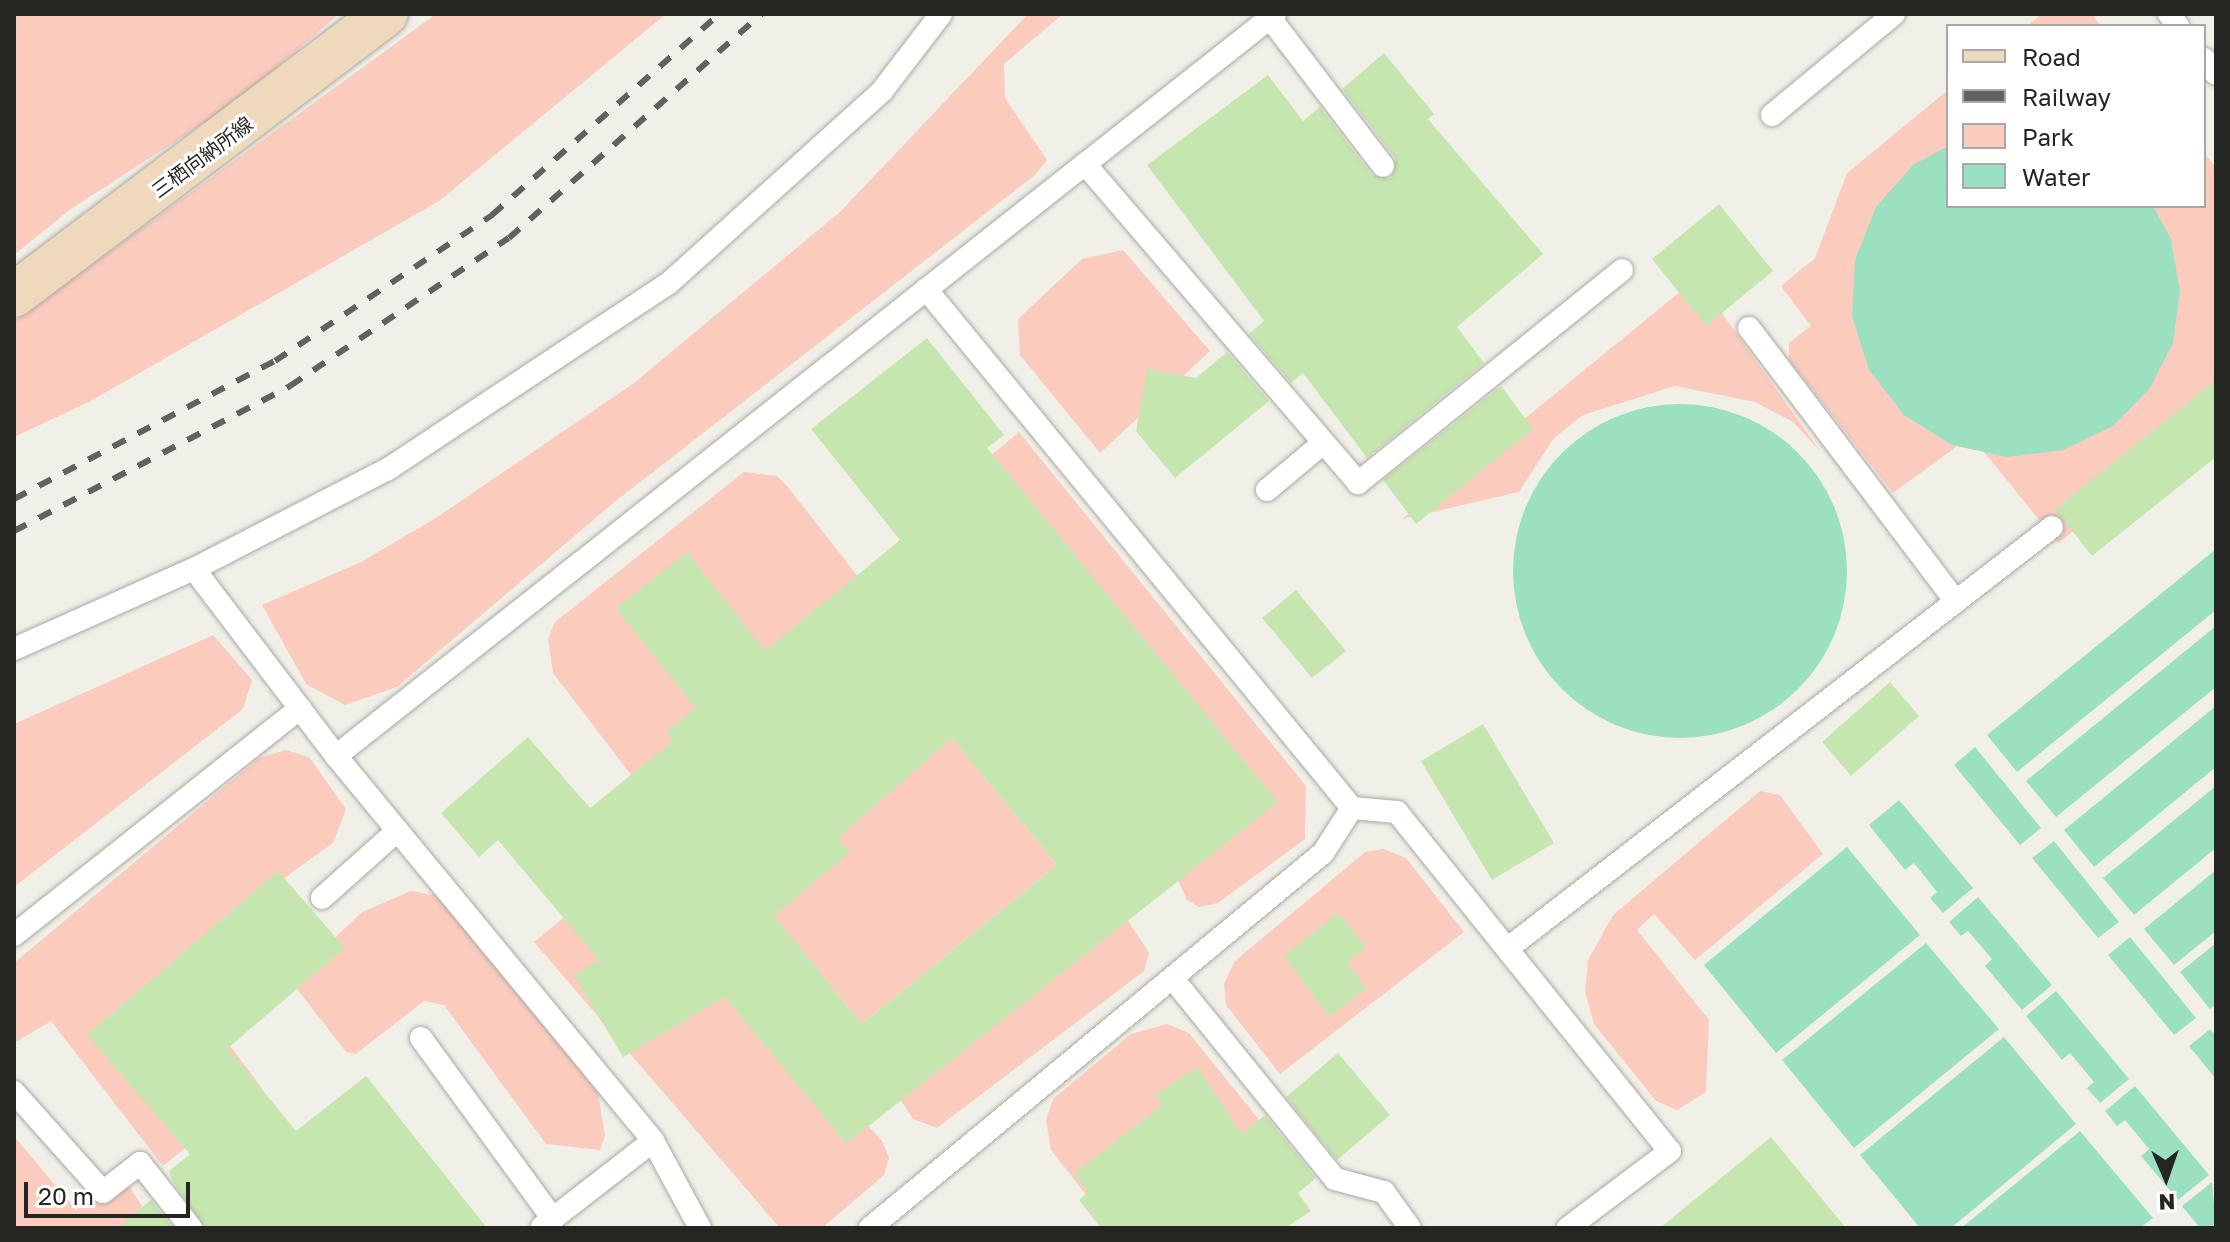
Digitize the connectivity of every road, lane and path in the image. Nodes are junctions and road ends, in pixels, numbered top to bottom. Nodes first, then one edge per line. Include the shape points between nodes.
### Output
1 (386, 14) edge
2 (941, 14) edge
3 (1894, 14) edge
4 (1272, 16) edge
5 (1772, 115) dead end
6 (1085, 164) junction
7 (1383, 166) dead end
8 (1622, 270) dead end
9 (926, 289) junction
10 (14, 295) edge
11 (1749, 328) dead end
12 (1323, 443) junction
13 (1267, 490) dead end
14 (2052, 527) dead end
15 (194, 569) junction
16 (1956, 602) junction
17 (14, 649) edge
18 (300, 708) junction
19 (336, 756) junction
20 (1352, 808) junction
21 (397, 831) junction
22 (322, 898) dead end
23 (14, 935) edge
24 (1507, 949) junction
25 (1173, 979) junction
26 (421, 1038) dead end
27 (14, 1092) edge
28 (653, 1141) junction
29 (547, 1224) edge
30 (878, 1226) edge
31 (191, 1228) edge
32 (700, 1228) edge
33 (1410, 1228) edge
34 (1568, 1228) edge

1 - 10 main road, 三栖向納所線
2 - 15 lane via 882,91 669,283 388,469
3 - 5 lane
4 - 6 lane
4 - 7 lane
6 - 9 lane
6 - 12 lane
8 - 12 lane via 1358,483
9 - 19 lane
9 - 20 lane
11 - 16 lane
12 - 13 lane
14 - 16 lane
15 - 17 lane
15 - 18 lane
16 - 24 lane
18 - 19 lane
18 - 23 lane
19 - 21 lane
20 - 24 lane via 1397,812
20 - 25 lane via 1323,853
21 - 22 lane
21 - 28 lane
24 - 34 lane via 1670,1151
25 - 30 lane
25 - 33 lane via 1335,1179 1384,1192
26 - 29 lane
27 - 31 lane via 103,1192 140,1163
28 - 29 lane
28 - 32 lane

